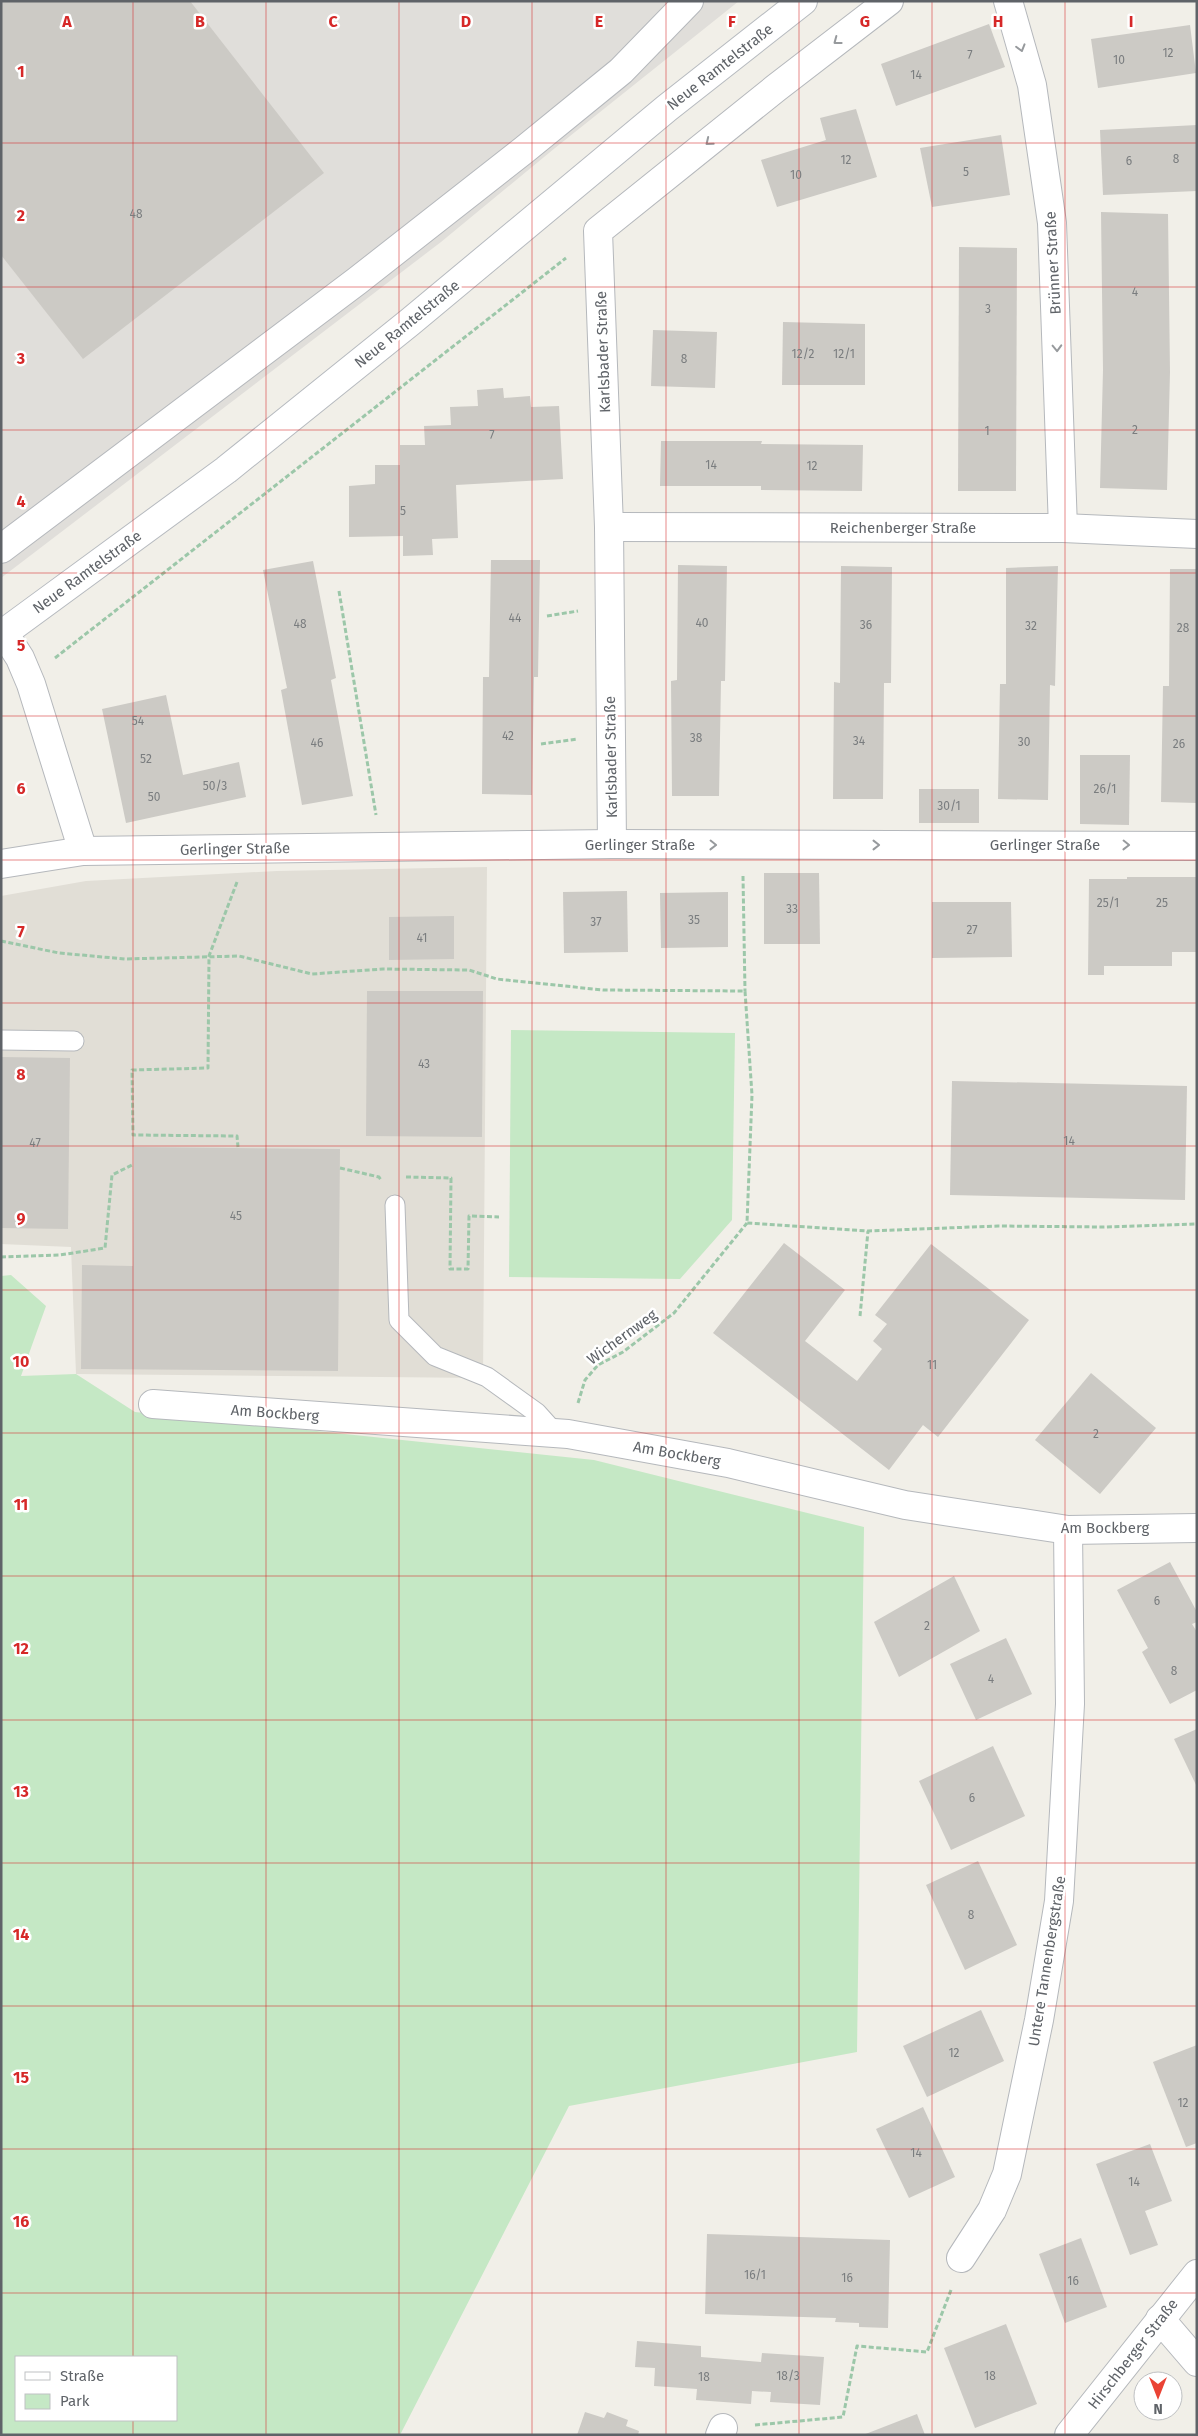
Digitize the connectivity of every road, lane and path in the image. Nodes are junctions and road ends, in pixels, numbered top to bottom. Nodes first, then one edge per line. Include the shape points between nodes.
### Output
1 (689, 1) edge
2 (803, 1) edge
3 (889, 1) edge
4 (1008, 1) edge
5 (599, 244) junction
6 (609, 527) junction
7 (1063, 528) junction
8 (1197, 534) edge
9 (1, 549) edge
10 (339, 591) dead end
11 (2, 634) edge
12 (31, 684) junction
13 (612, 844) junction
14 (743, 846) junction
15 (1197, 846) edge
16 (382, 847) junction
17 (250, 848) junction
18 (83, 851) junction
19 (1, 864) edge
20 (1, 941) edge
21 (209, 956) junction
22 (745, 992) junction
23 (1, 1040) edge
24 (74, 1041) dead end
25 (238, 1147) dead end
26 (134, 1164) dead end
27 (340, 1168) dead end
28 (380, 1177) junction
29 (388, 1177) dead end
30 (397, 1177) dead end
31 (394, 1205) joint
32 (499, 1217) dead end
33 (748, 1222) junction
34 (1197, 1224) edge
35 (868, 1231) junction
36 (1, 1257) edge
37 (860, 1316) dead end
38 (153, 1404) dead end
39 (562, 1434) junction
40 (1197, 1528) edge
41 (1068, 1530) junction
42 (961, 2258) joint
43 (1197, 2274) edge
44 (1160, 2318) junction
45 (1197, 2362) edge
46 (722, 2432) edge
47 (1069, 2435) edge

1 - 9 street via 621,71 524,150
2 - 11 street, Neue Ramtelstraße via 667,108 226,470
3 -> 5 street via 776,88
4 -> 7 street, Brünner Straße via 1032,85 1052,223
5 - 6 street, Karlsbader Straße
5 - 12 path via 56,657
6 - 7 street, Reichenberger Straße
6 - 13 street, Karlsbader Straße
7 - 8 street, Reichenberger Straße
10 - 16 path
11 - 12 street via 20,658
12 - 18 street
13 -> 14 street, Gerlinger Straße
13 - 16 street, Gerlinger Straße
14 -> 15 street, Gerlinger Straße
14 - 22 path
16 - 17 street, Gerlinger Straße
17 - 18 street, Gerlinger Straße
17 - 21 path
18 - 19 street, Gerlinger Straße
20 - 21 path via 59,953 125,959
21 - 22 path via 239,956 312,974 383,969 469,970 497,978 602,990
21 - 25 path via 208,1068 132,1070 133,1135 237,1136
22 - 33 path via 752,1095
23 - 24 lane
26 - 36 path via 112,1175 105,1248 60,1255
27 - 28 path
28 - 29 path
28 - 31 path
30 - 32 path via 451,1178 450,1269 468,1269 469,1216
31 - 39 lane via 399,1320 435,1356 487,1377
33 - 35 path
33 - 39 path, Wichernweg via 674,1313 623,1352 598,1365 585,1380
34 - 35 path
35 - 37 path
38 - 39 street, Am Bockberg
39 - 41 street, Am Bockberg via 728,1463 905,1505
40 - 41 street, Am Bockberg
41 - 42 street, Untere Tannenbergstraße via 1070,1704 1059,1901 1039,2020 1007,2174 992,2210
42 - 46 path via 951,2293 927,2352 857,2346 843,2417
43 - 44 street, Hirschberger Straße
44 - 45 street
44 - 47 street, Hirschberger Straße

